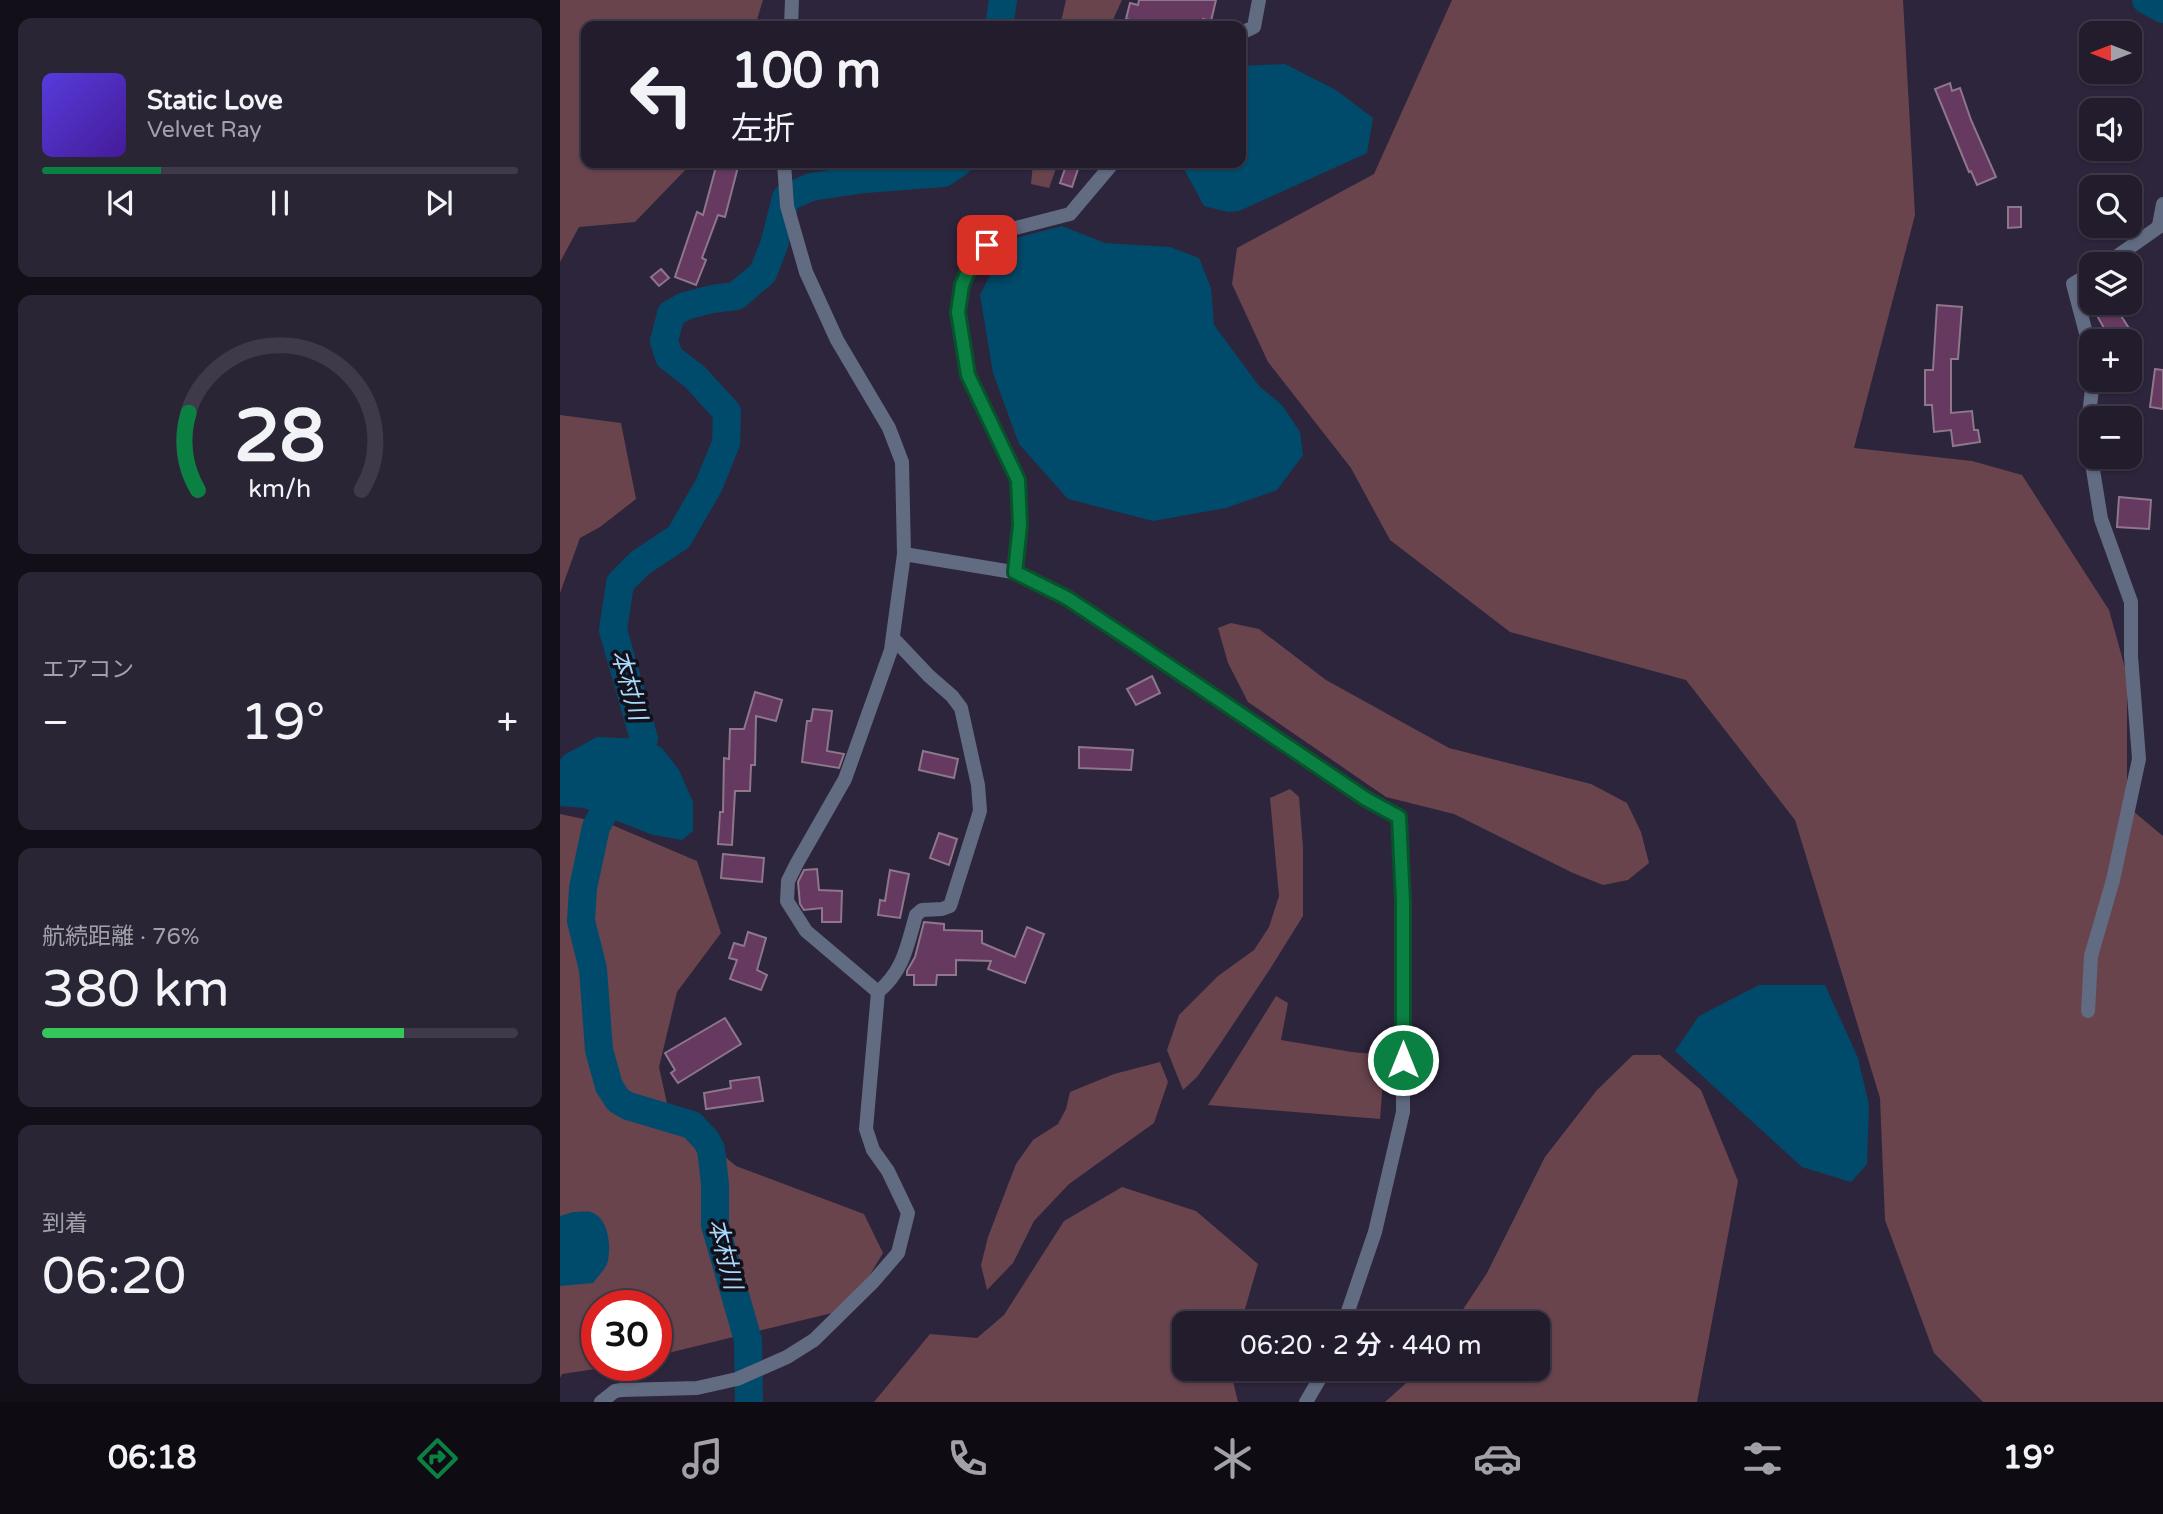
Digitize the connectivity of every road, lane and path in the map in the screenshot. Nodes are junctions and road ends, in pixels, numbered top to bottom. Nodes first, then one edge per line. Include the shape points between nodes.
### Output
1 (792, 0) edge
2 (1259, 0) edge
3 (791, 21) edge
4 (1246, 31) edge
5 (784, 168) edge
6 (1109, 168) edge
7 (2163, 205) edge
8 (2161, 224) edge
9 (2122, 252) edge
10 (2079, 280) edge
11 (2079, 307) edge
12 (2092, 392) edge
13 (904, 554) junction
14 (1015, 572) junction
15 (893, 638) junction
16 (878, 992) junction
17 (2088, 1011) dead end
18 (1348, 1311) edge
19 (1318, 1381) edge
20 (601, 1402) edge
21 (1306, 1402) edge

1 - 3 street
2 - 4 street via 1254,27
5 - 13 street via 787,206 799,252 837,340 889,428 902,462
6 - 14 street via 1070,214 1000,232 974,258 962,285 958,312 968,375 1018,480
7 - 8 street
8 - 9 street
10 - 11 street via 2073,284
12 - 17 street via 2087,433 2101,519 2131,602 2139,759 2091,956
13 - 14 street
13 - 15 street
14 - 18 street via 1067,598 1399,817 1403,1112 1375,1232
15 - 16 street via 845,779 788,881 787,901 806,931
15 - 16 street via 961,708 980,811 950,906 916,915 901,967
16 - 20 street via 866,1129 908,1213 898,1253 814,1340 787,1357 737,1380 697,1388 621,1390
19 - 21 street

